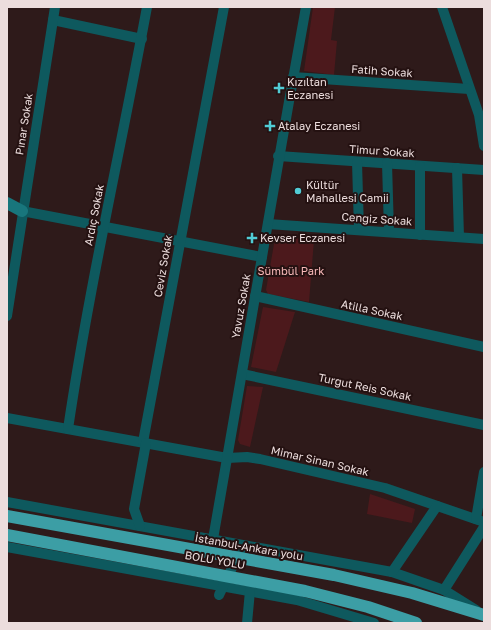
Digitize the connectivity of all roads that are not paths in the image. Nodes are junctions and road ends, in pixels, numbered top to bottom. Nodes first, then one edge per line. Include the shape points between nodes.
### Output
1 (55, 7) edge
2 (147, 7) edge
3 (224, 7) edge
4 (306, 7) edge
5 (442, 7) edge
6 (53, 20) junction
7 (142, 39) junction
8 (293, 77) junction
9 (469, 89) junction
10 (484, 146) edge
11 (278, 156) junction
12 (357, 162) junction
13 (387, 163) junction
14 (420, 166) junction
15 (457, 168) junction
16 (484, 170) edge
17 (7, 203) edge
18 (22, 211) junction
19 (268, 224) junction
20 (104, 225) junction
21 (359, 230) junction
22 (389, 232) junction
23 (420, 235) junction
24 (459, 237) junction
25 (180, 239) junction
26 (484, 239) edge
27 (262, 257) junction
28 (255, 296) junction
29 (7, 316) edge
30 (484, 347) edge
31 (242, 374) junction
32 (7, 418) edge
33 (484, 425) edge
34 (68, 429) junction
35 (145, 442) junction
36 (227, 458) junction
37 (484, 472) edge
38 (7, 502) edge
39 (437, 506) junction
40 (7, 516) edge
41 (480, 520) edge
42 (140, 526) junction
43 (484, 527) edge
44 (7, 535) edge
45 (246, 538) dead end
46 (212, 539) junction
47 (7, 547) edge
48 (392, 572) junction
49 (444, 590) junction
50 (250, 591) junction
51 (219, 595) dead end
52 (483, 612) edge
53 (247, 623) edge
54 (374, 623) edge
55 (416, 623) edge

1 - 6 street, Pınar Sokak
2 - 7 street, Ardıç Sokak
3 - 25 street, Ceviz Sokak
4 - 8 street, Yavuz Sokak
5 - 9 street
6 - 7 street
6 - 18 street, Pınar Sokak
7 - 20 street, Ardıç Sokak
8 - 9 street, Fatih Sokak
8 - 11 street, Yavuz Sokak
9 - 10 street via 479,115
11 - 12 street, Timur Sokak
11 - 19 street, Yavuz Sokak
12 - 13 street, Timur Sokak
12 - 21 street
13 - 14 street, Timur Sokak
13 - 22 street
14 - 15 street, Timur Sokak
14 - 23 street
15 - 16 street, Timur Sokak
15 - 24 street
17 - 18 main road
18 - 20 street
18 - 29 street, Pınar Sokak
19 - 21 street, Cengiz Sokak
19 - 27 street, Yavuz Sokak
20 - 25 street
20 - 34 street, Ardıç Sokak
21 - 22 street, Cengiz Sokak
22 - 23 street, Cengiz Sokak
23 - 24 street, Cengiz Sokak
24 - 26 street, Cengiz Sokak
25 - 27 street
25 - 35 street, Ceviz Sokak
27 - 28 street, Yavuz Sokak
28 - 30 street, Atilla Sokak
28 - 31 street, Yavuz Sokak
31 - 33 street, Turgut Reis Sokak
31 - 36 street, Yavuz Sokak
32 - 34 street, Mimar Sinan Sokak
34 - 35 street, Mimar Sinan Sokak
35 - 36 street, Mimar Sinan Sokak
35 - 42 street, Ceviz Sokak via 134,510
36 - 39 street, Mimar Sinan Sokak via 260,459 385,488
36 - 46 street, Yavuz Sokak
37 - 41 street
38 - 42 street
39 - 41 street, Mimar Sinan Sokak
39 - 48 street
40 - 52 highway, İstanbul-Ankara yolu via 334,575
42 - 46 street
43 - 49 street
44 - 55 highway, BOLU YOLU via 305,591 361,605
45 - 51 street
46 - 48 street
47 - 50 street
48 - 49 street
49 - 52 street
50 - 53 street
50 - 54 street via 330,609

